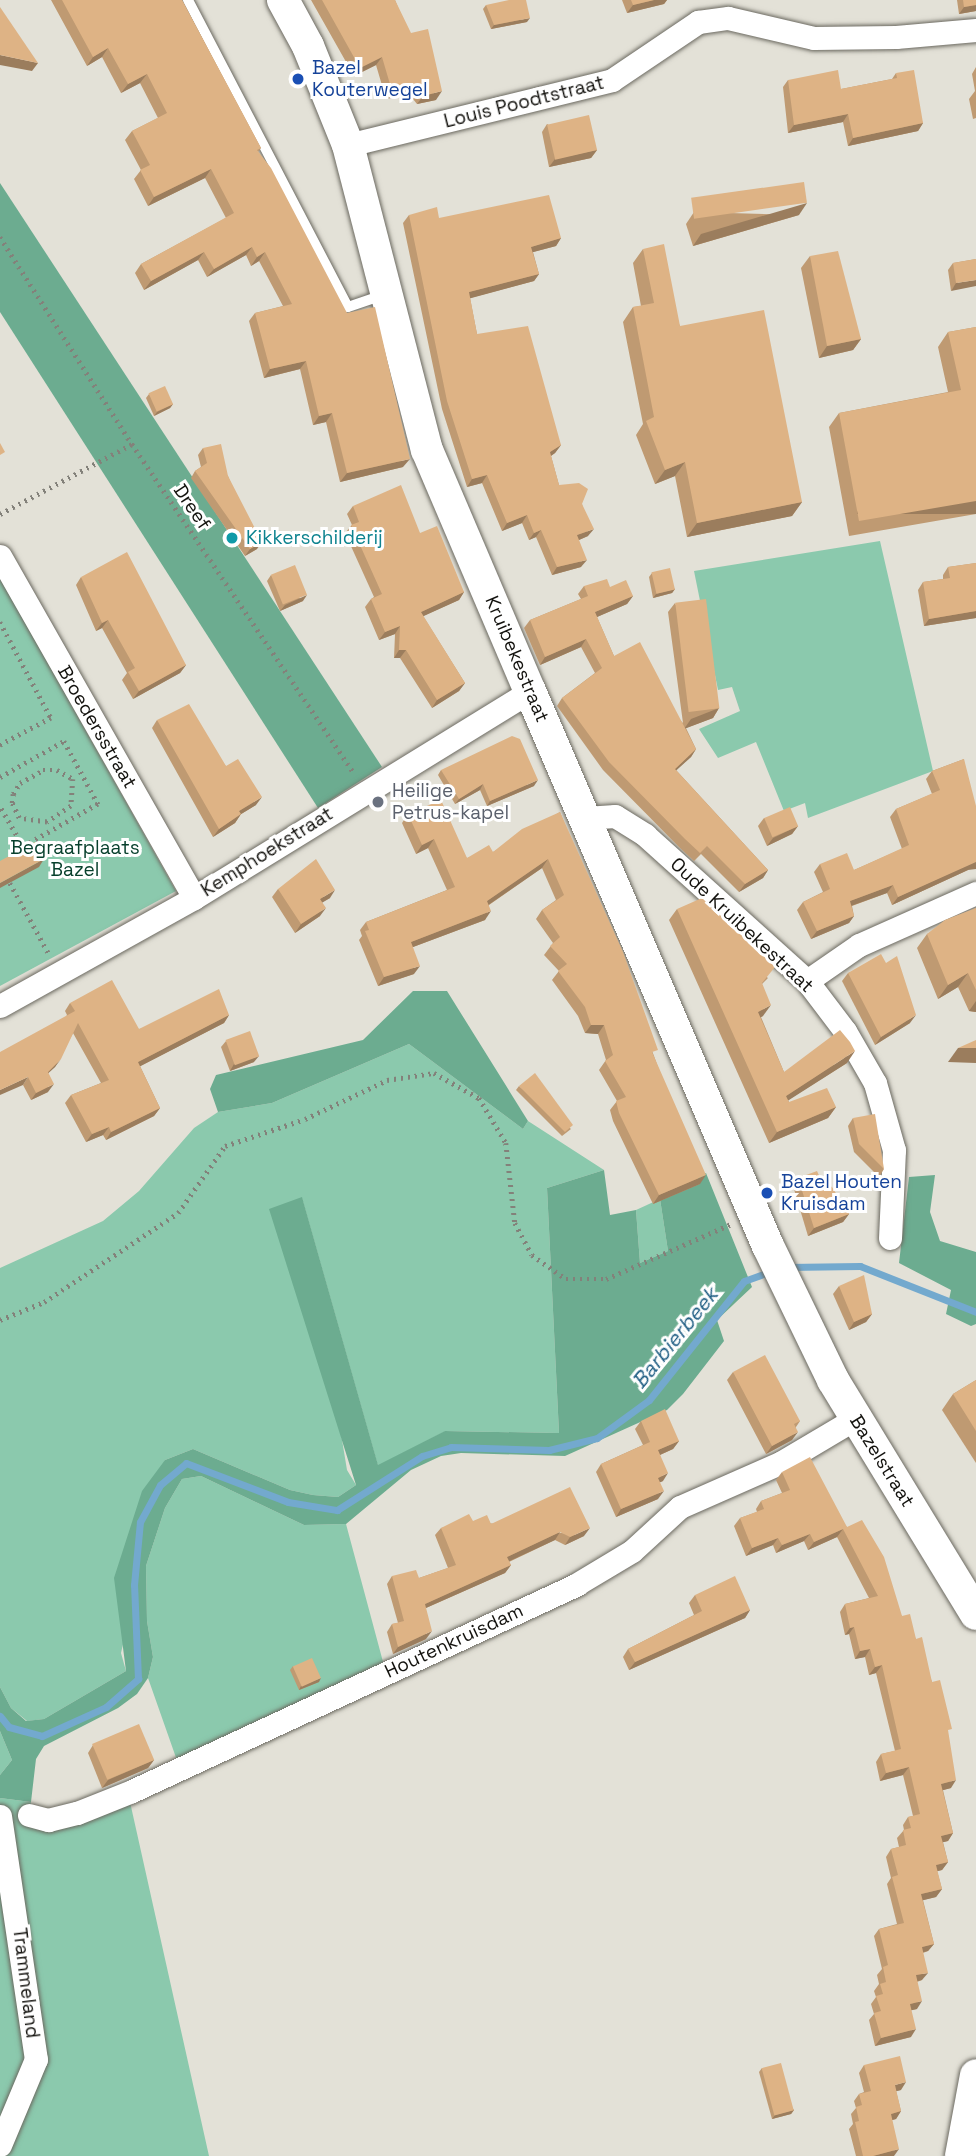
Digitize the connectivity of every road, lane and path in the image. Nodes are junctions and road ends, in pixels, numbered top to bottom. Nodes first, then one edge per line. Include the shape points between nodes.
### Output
1 (188, 0) edge
2 (283, 0) edge
3 (976, 30) edge
4 (348, 145) junction
5 (0, 237) edge
6 (389, 293) junction
7 (132, 444) junction
8 (0, 514) edge
9 (0, 556) edge
10 (0, 622) edge
11 (530, 691) junction
12 (0, 745) edge
13 (26, 763) junction
14 (32, 775) junction
15 (82, 775) junction
16 (0, 777) edge
17 (73, 779) junction
18 (366, 790) junction
19 (0, 807) edge
20 (15, 810) junction
21 (5, 816) junction
22 (585, 818) junction
23 (57, 819) junction
24 (61, 826) junction
25 (10, 883) edge
26 (976, 893) edge
27 (194, 898) junction
28 (60, 973) junction
29 (807, 981) junction
30 (0, 1006) edge
31 (755, 1214) junction
32 (890, 1238) dead end
33 (796, 1303) joint
34 (0, 1320) edge
35 (856, 1418) junction
36 (976, 1614) edge
37 (29, 1815) dead end
38 (0, 1816) edge
39 (976, 2075) edge
40 (0, 2145) edge
41 (961, 2156) edge

1 - 6 lane via 348,307
2 - 4 main road, Kruibekestraat
3 - 4 street, Louis Poodtstraat via 814,38 728,18 698,22 612,80
4 - 6 main road, Kruibekestraat
5 - 7 path, Dreef
6 - 11 main road, Kruibekestraat via 427,450
7 - 8 path
7 - 18 path, Dreef
9 - 27 street, Broedersstraat
10 - 12 path via 51,718
11 - 18 street, Kemphoekstraat
11 - 22 main road, Kruibekestraat
13 - 14 path
13 - 15 path via 64,741
13 - 16 path
14 - 17 path via 57,770
14 - 20 path via 13,794
15 - 17 path
15 - 24 path via 98,804
17 - 23 path via 71,807
18 - 27 street, Kemphoekstraat
19 - 21 path
20 - 21 path
20 - 23 path via 28,822
21 - 24 path via 23,847
22 - 29 street, Oude Kruibekestraat via 615,816 645,835
22 - 31 main road, Kruibekestraat
23 - 24 path
25 - 28 path
26 - 29 street via 859,945
27 - 28 street, Kemphoekstraat
28 - 30 street, Kemphoekstraat
29 - 32 street, Oude Kruibekestraat via 845,1031 875,1083 894,1150
31 - 33 main road, Kruibekestraat
31 - 34 path via 606,1279 565,1279 532,1255 516,1223 506,1143 479,1098 434,1073 387,1080 305,1119 226,1146 178,1213 44,1302
33 - 35 main road, Bazelstraat
35 - 36 main road, Bazelstraat
35 - 37 street, Houtenkruisdam via 782,1462 680,1507 632,1551 577,1584 132,1791 48,1820
38 - 40 street, Trammeland via 36,2059
39 - 41 main road

